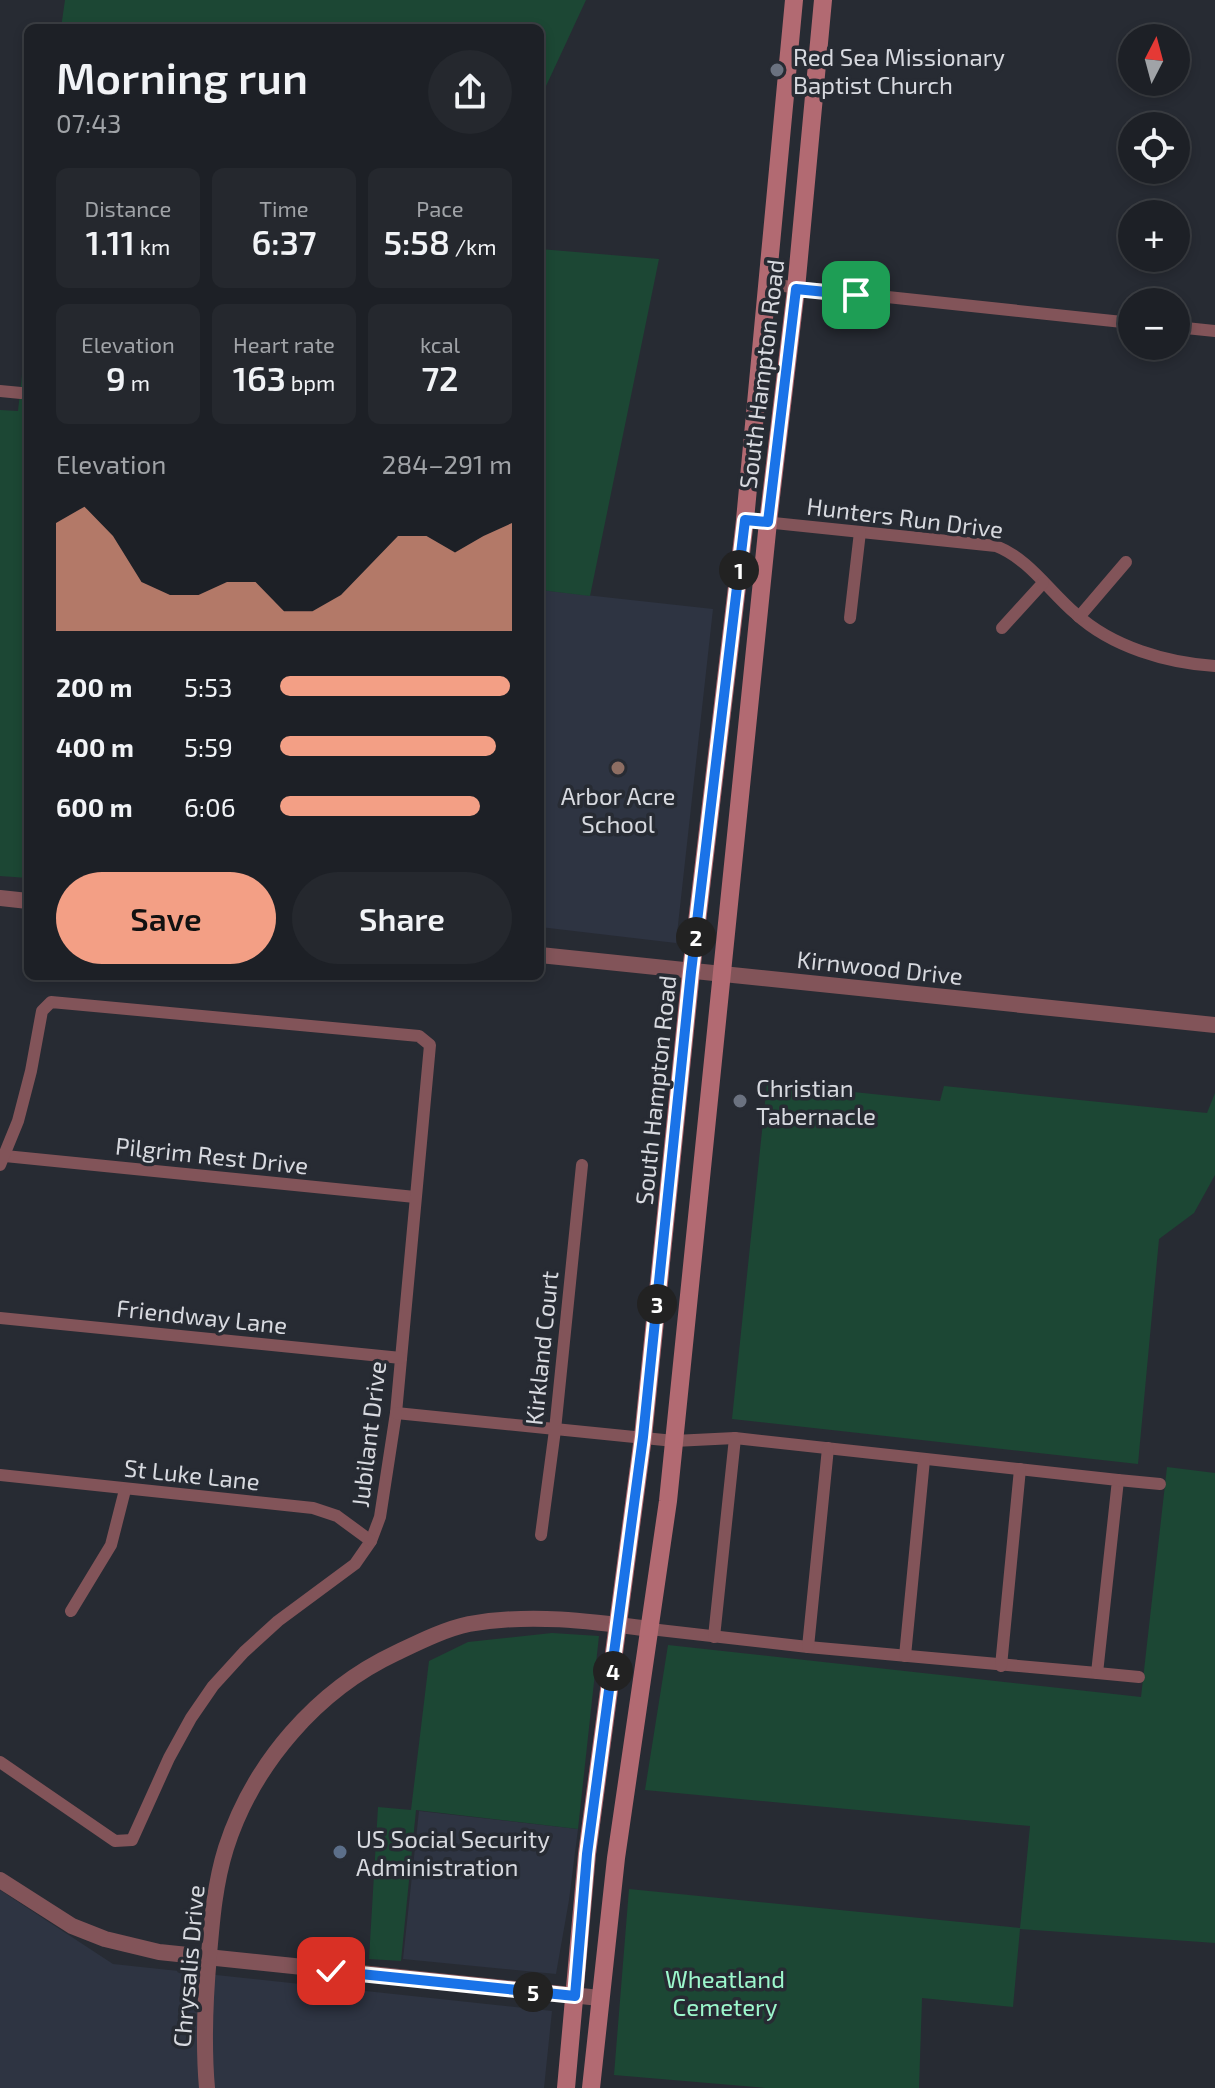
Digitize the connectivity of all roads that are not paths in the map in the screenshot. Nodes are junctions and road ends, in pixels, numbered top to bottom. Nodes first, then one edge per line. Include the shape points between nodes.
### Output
1 (794, 0) edge
2 (823, 0) edge
3 (765, 284) junction
4 (796, 289) junction
5 (1118, 322) edge
6 (1190, 328) edge
7 (1215, 331) edge
8 (0, 391) edge
9 (21, 393) dead end
10 (745, 520) junction
11 (768, 522) junction
12 (860, 532) junction
13 (1126, 562) dead end
14 (1043, 583) junction
15 (1079, 617) junction
16 (850, 618) dead end
17 (1002, 628) dead end
18 (1215, 666) edge
19 (0, 898) edge
20 (24, 901) edge
21 (544, 955) edge
22 (691, 972) junction
23 (722, 975) junction
24 (1215, 1025) edge
25 (2, 1161) edge
26 (582, 1165) dead end
27 (415, 1197) junction
28 (0, 1318) edge
29 (401, 1358) junction
30 (396, 1413) junction
31 (555, 1430) junction
32 (643, 1437) junction
33 (735, 1438) junction
34 (674, 1441) junction
35 (828, 1448) junction
36 (924, 1460) junction
37 (1020, 1469) junction
38 (0, 1475) edge
39 (1118, 1480) junction
40 (1160, 1484) dead end
41 (125, 1490) junction
42 (541, 1535) dead end
43 (371, 1541) junction
44 (71, 1611) dead end
45 (620, 1625) junction
46 (650, 1629) junction
47 (714, 1637) junction
48 (808, 1647) junction
49 (905, 1656) junction
50 (1001, 1666) junction
51 (1097, 1673) junction
52 (1139, 1677) dead end
53 (0, 1762) edge
54 (587, 1854) junction
55 (616, 1858) junction
56 (0, 1880) edge
57 (209, 1958) junction
58 (575, 1996) junction
59 (600, 1998) junction
60 (207, 2088) edge
61 (566, 2088) edge
62 (591, 2088) edge

1 - 3 main road, South Hampton Road
2 - 4 main road, South Hampton Road
3 - 4 street
3 - 10 main road, South Hampton Road
4 - 5 street
4 - 11 main road, South Hampton Road
6 - 7 street
8 - 9 street
10 - 11 street, Hunters Run Drive
10 - 22 main road, South Hampton Road
11 - 12 street, Hunters Run Drive
11 - 23 main road, South Hampton Road
12 - 14 street, Hunters Run Drive via 996,546 1012,552
12 - 16 street
13 - 15 street
14 - 15 street, Hunters Run Drive
14 - 17 street
15 - 18 street, Hunters Run Drive via 1120,643 1153,655
19 - 20 street
21 - 22 street, Kirnwood Drive
22 - 23 street, Kirnwood Drive
22 - 32 main road, South Hampton Road
23 - 24 street, Kirnwood Drive
23 - 34 main road, South Hampton Road
25 - 27 street, Pilgrim Rest Drive
25 - 27 street, Jubilant Drive via 18,1121 42,1011 51,1002 425,1039 431,1052
26 - 31 street, Kirkland Court
27 - 29 street, Jubilant Drive
28 - 29 street, Friendway Lane
29 - 30 street, Jubilant Drive
30 - 31 street
30 - 43 street, Jubilant Drive via 383,1508
31 - 32 street
31 - 42 street, Kirkland Court
32 - 34 street
32 - 45 main road, South Hampton Road
33 - 34 street
33 - 35 street
33 - 47 street
34 - 46 main road, South Hampton Road
35 - 36 street
35 - 48 street
36 - 37 street
36 - 49 street
37 - 39 street
37 - 50 street
38 - 41 street, St Luke Lane
39 - 40 street
39 - 51 street
41 - 43 street, St Luke Lane via 313,1508 337,1516
41 - 44 street via 111,1545
43 - 53 street, Jubilant Drive via 346,1573 278,1621 213,1686 169,1758 132,1840 115,1841
45 - 46 street, Chrysalis Drive
45 - 54 main road, South Hampton Road
45 - 57 street, Chrysalis Drive via 512,1618 466,1625 377,1662 331,1694 282,1744 239,1815 218,1881
46 - 47 street
46 - 55 main road, South Hampton Road
47 - 48 street
48 - 49 street
49 - 50 street
50 - 51 street
51 - 52 street
54 - 55 main road
54 - 58 main road, South Hampton Road
55 - 59 main road, South Hampton Road
56 - 57 street via 72,1926 105,1939
57 - 58 street
57 - 60 street, Chrysalis Drive via 204,2021
58 - 59 street
58 - 61 main road, South Hampton Road
59 - 62 main road, South Hampton Road

